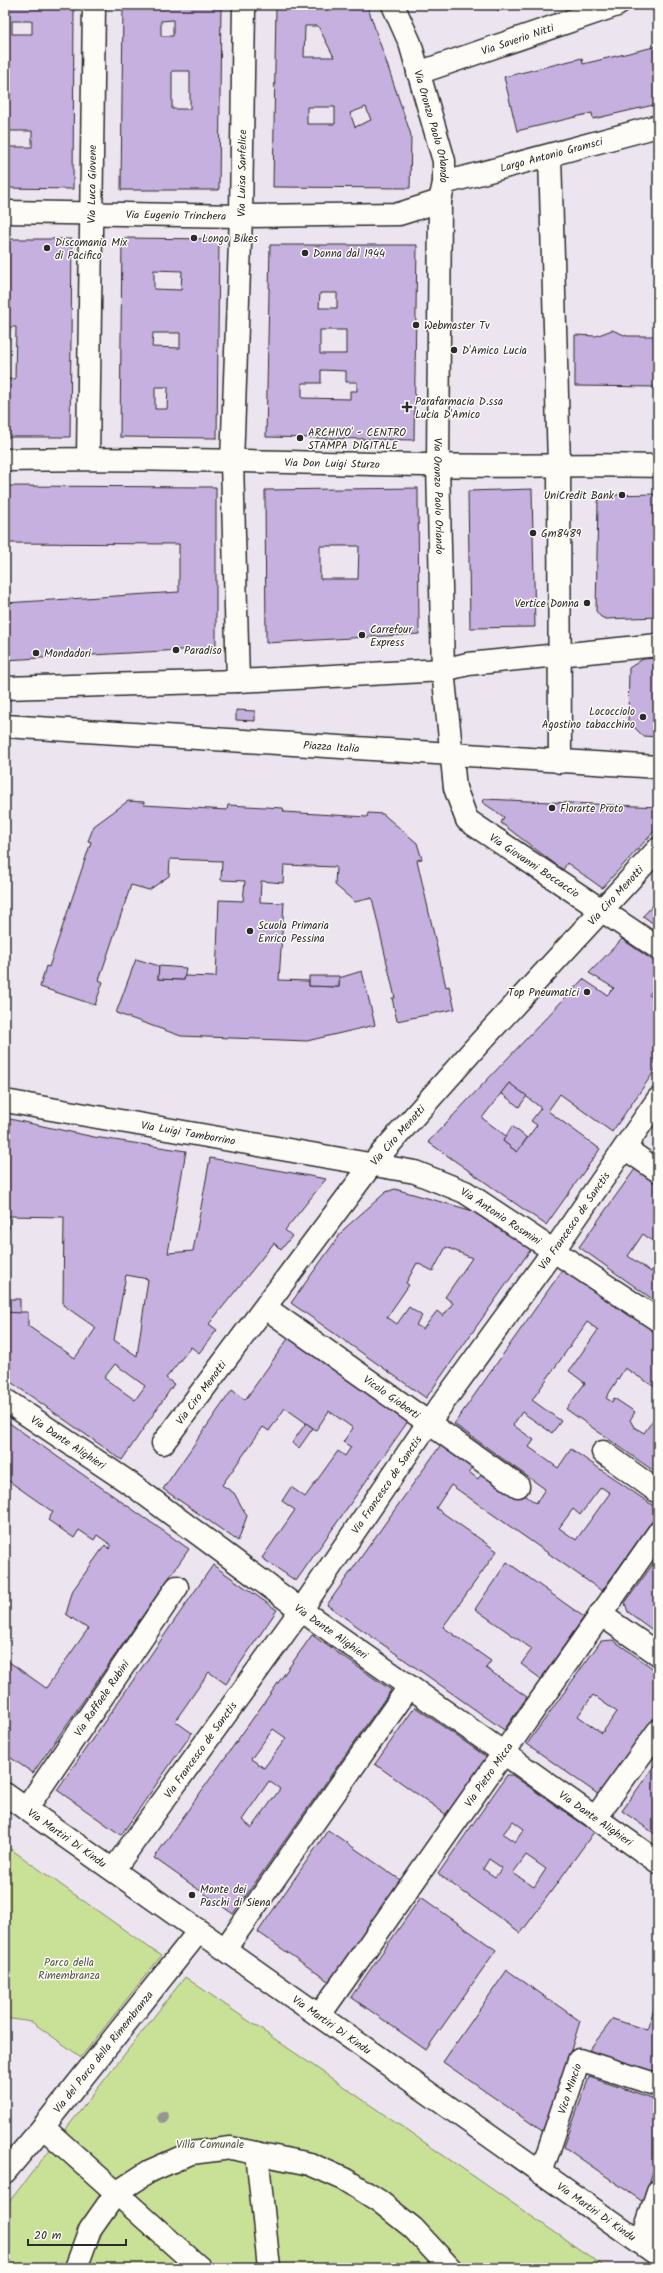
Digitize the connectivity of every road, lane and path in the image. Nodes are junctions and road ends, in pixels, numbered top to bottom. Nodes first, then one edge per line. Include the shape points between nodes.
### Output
1 (94, 5) edge
2 (244, 5) edge
3 (392, 5) edge
4 (617, 5) edge
5 (418, 73) junction
6 (658, 126) edge
7 (550, 156) junction
8 (442, 192) junction
9 (5, 212) edge
10 (92, 212) junction
11 (241, 216) junction
12 (88, 458) junction
13 (5, 460) edge
14 (232, 462) junction
15 (559, 464) junction
16 (438, 465) junction
17 (658, 466) edge
18 (658, 645) edge
19 (563, 655) junction
20 (443, 670) junction
21 (238, 681) junction
22 (5, 688) edge
23 (5, 726) edge
24 (453, 755) junction
25 (560, 762) junction
26 (658, 767) edge
27 (658, 849) edge
28 (604, 910) junction
29 (658, 948) edge
30 (658, 1099) edge
31 (5, 1101) edge
32 (626, 1148) junction
33 (372, 1164) junction
34 (658, 1171) edge
35 (554, 1250) junction
36 (266, 1308) junction
37 (658, 1320) edge
38 (5, 1400) edge
39 (429, 1422) junction
40 (163, 1443) dead end
41 (603, 1452) dead end
42 (518, 1486) dead end
43 (658, 1492) edge
44 (658, 1533) edge
45 (176, 1587) dead end
46 (301, 1610) junction
47 (600, 1614) junction
48 (658, 1654) edge
49 (409, 1687) junction
50 (658, 1731) edge
51 (503, 1754) junction
52 (5, 1794) edge
53 (26, 1809) junction
54 (595, 1818) junction
55 (658, 1862) edge
56 (114, 1869) junction
57 (199, 1931) junction
58 (225, 1949) junction
59 (319, 2016) junction
60 (658, 2085) edge
61 (43, 2127) junction
62 (257, 2153) junction
63 (5, 2172) edge
64 (541, 2173) junction
65 (658, 2191) edge
66 (116, 2194) junction
67 (650, 2249) edge
68 (76, 2268) edge
69 (200, 2268) edge
70 (269, 2268) edge
71 (450, 2268) edge

1 - 10 street, Via Luca Giovene
2 - 11 street, Via Luisa Sanfelice
3 - 5 street, Via Oronzo Paolo Orlando via 410,43
4 - 5 street, Via Saverio Nitti
5 - 8 street, Via Oronzo Paolo Orlando via 444,161
6 - 7 street, Largo Antonio Gramsci
7 - 8 street, Largo Antonio Gramsci
7 - 15 street
8 - 11 street, Via Eugenio Trinchera via 399,214
8 - 16 street, Via Oronzo Paolo Orlando
9 - 10 street, Via Eugenio Trinchera
10 - 11 street, Via Eugenio Trinchera
10 - 12 street, Via Luca Giovene
11 - 14 street, Via Luisa Sanfelice
12 - 13 street, Via Don Luigi Sturzo
12 - 14 street, Via Don Luigi Sturzo
14 - 16 street, Via Don Luigi Sturzo
14 - 21 street, Via Luisa Sanfelice
15 - 16 street, Via Don Luigi Sturzo
15 - 17 street, Via Don Luigi Sturzo
15 - 19 street
16 - 20 street, Via Oronzo Paolo Orlando
18 - 19 street
19 - 20 street via 468,664
19 - 25 street
20 - 21 street
20 - 24 street, Via Oronzo Paolo Orlando
21 - 22 street
23 - 24 street, Piazza Italia
24 - 25 street, Piazza Italia
24 - 28 street, Via Giovanni Boccaccio via 455,788 467,820
25 - 26 street, Piazza Italia
27 - 28 street, Via Ciro Menotti
28 - 29 street, Via Giovanni Boccaccio
28 - 33 street, Via Ciro Menotti via 473,1050
30 - 32 street, Via Francesco de Sanctis
31 - 33 street, Via Luigi Tamborrino
32 - 34 street
32 - 35 street, Via Francesco de Sanctis
33 - 35 street, Via Antonio Rosmini via 415,1172 465,1192
33 - 36 street, Via Ciro Menotti
35 - 37 street, Via Antonio Rosmini
35 - 39 street, Via Francesco de Sanctis
36 - 39 street, Vicolo Gioberti
36 - 40 street, Via Ciro Menotti
38 - 46 street, Via Dante Alighieri via 131,1484
39 - 42 street, Vicolo Gioberti
39 - 46 street, Via Francesco de Sanctis
41 - 43 street
44 - 47 street, Via Pietro Micca
45 - 53 street, Via Raffaele Rubini
46 - 49 street, Via Dante Alighieri
46 - 56 street, Via Francesco de Sanctis
47 - 48 street
47 - 51 street, Via Pietro Micca
49 - 51 street, Via Dante Alighieri
49 - 58 street
50 - 54 street
51 - 54 street, Via Dante Alighieri
51 - 59 street, Via Pietro Micca
52 - 53 street, Via Martiri Di Kindu
53 - 56 street, Via Martiri Di Kindu
54 - 55 street, Via Dante Alighieri
56 - 57 street, Via Martiri Di Kindu
57 - 58 street, Via Martiri Di Kindu
57 - 61 street, Via del Parco della Rimembranza
58 - 59 street, Via Martiri Di Kindu
59 - 64 street, Via Martiri Di Kindu
60 - 64 street, Vico Mincio via 579,2060
61 - 63 street, Via del Parco della Rimembranza
61 - 66 street
62 - 66 street via 231,2148 190,2153 150,2171
62 - 70 street
62 - 71 street via 310,2164 346,2180 379,2201 413,2228
64 - 67 street, Via Martiri Di Kindu
65 - 67 street
66 - 68 street via 90,2230
66 - 69 street

